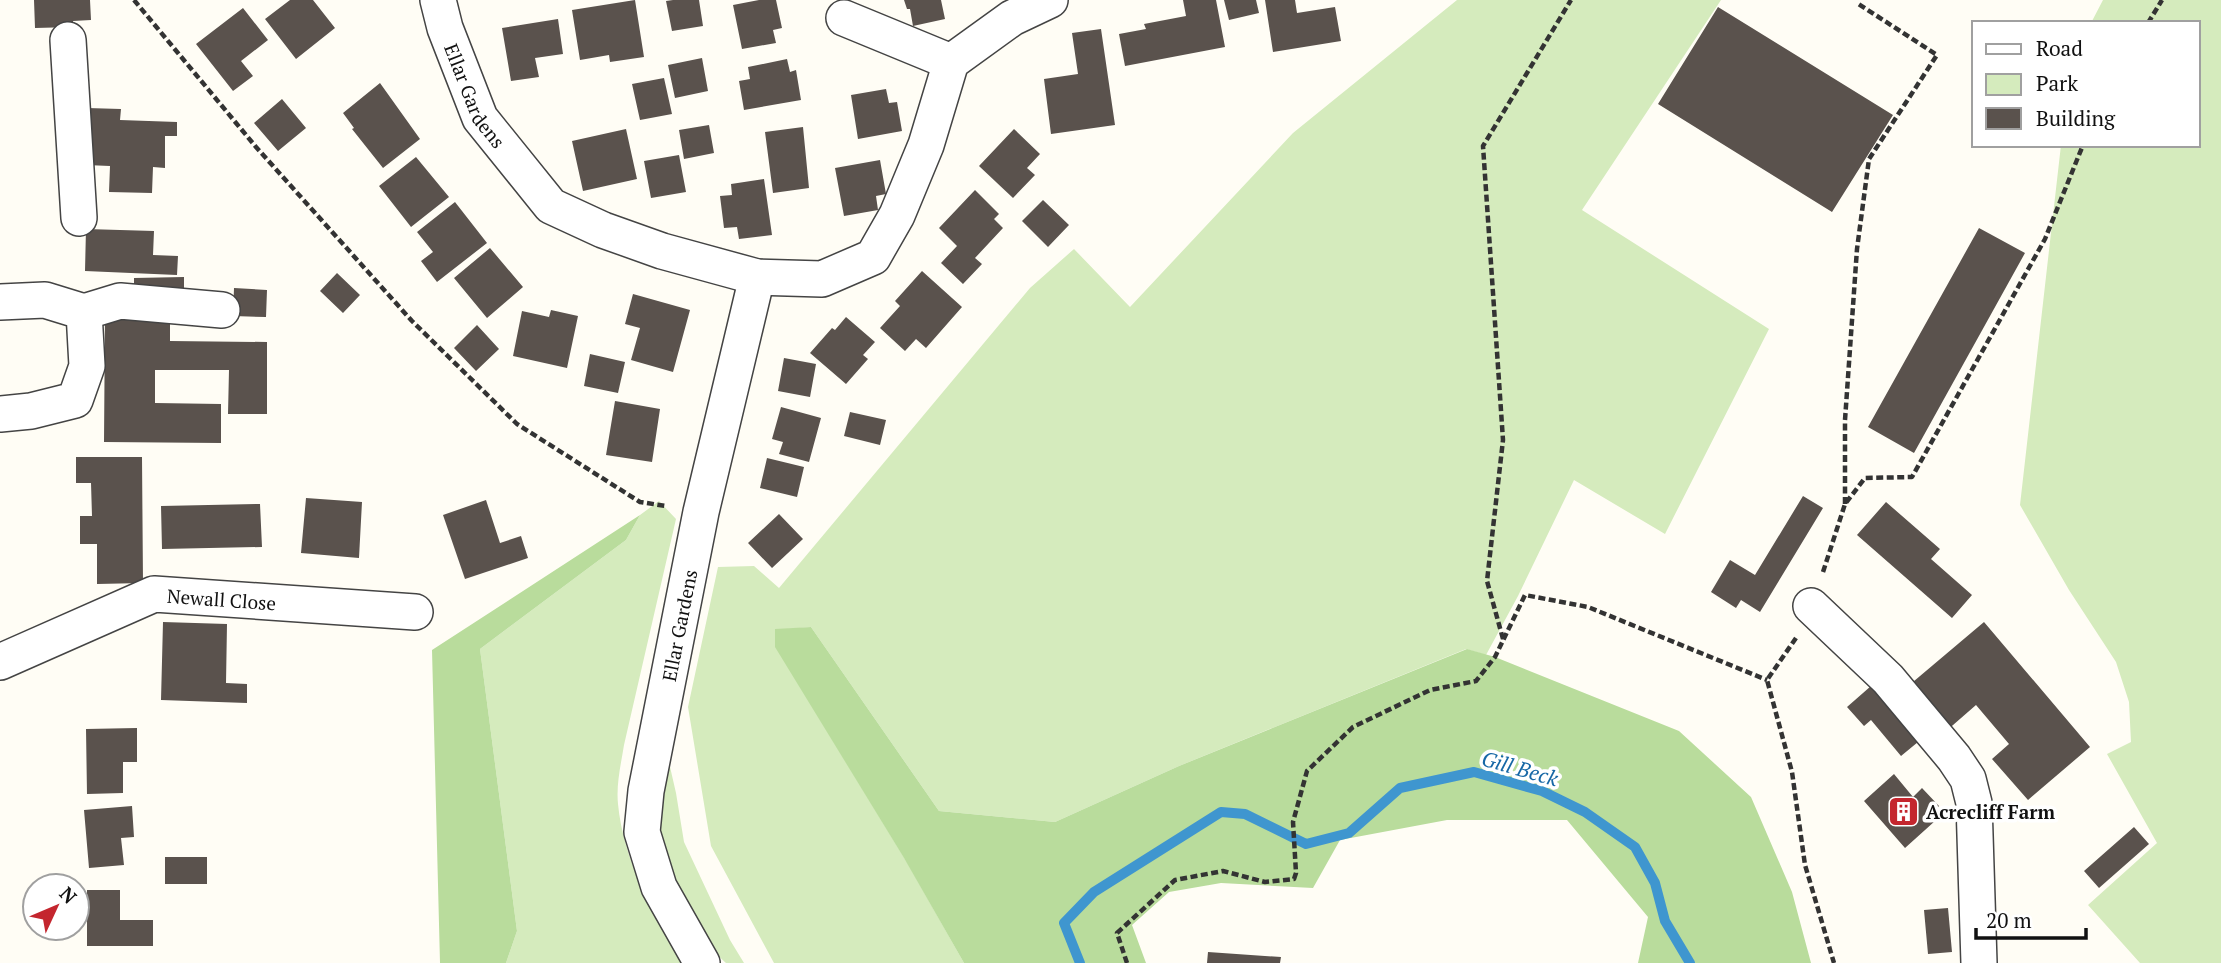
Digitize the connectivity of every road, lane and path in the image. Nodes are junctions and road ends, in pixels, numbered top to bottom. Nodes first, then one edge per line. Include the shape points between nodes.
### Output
1 (134, 0) edge
2 (438, 0) edge
3 (1050, 0) edge
4 (1571, 0) edge
5 (2162, 0) edge
6 (1857, 3) dead end
7 (844, 18) dead end
8 (2149, 21) edge
9 (68, 40) dead end
10 (951, 62) junction
11 (2082, 147) edge
12 (79, 218) dead end
13 (757, 277) junction
14 (0, 302) edge
15 (222, 310) dead end
16 (84, 312) junction
17 (0, 414) edge
18 (1845, 505) junction
19 (701, 512) junction
20 (1811, 606) junction
21 (415, 612) dead end
22 (1503, 639) junction
23 (0, 662) edge
24 (1767, 680) junction
25 (702, 963) edge
26 (1127, 963) edge
27 (1834, 963) edge
28 (1979, 963) edge

1 - 19 path via 256,147 412,321 517,424 640,502
2 - 13 street, Ellar Gardens via 480,118 551,206 627,239
3 - 10 street via 1012,18
4 - 22 path via 1483,146 1503,440 1486,581
5 - 8 path
6 - 18 path via 1937,55 1869,159 1857,249 1845,420
7 - 10 street
9 - 12 street
10 - 13 street, Ellar Gardens via 926,145 897,215 873,257 822,279
11 - 18 path via 2051,227 1912,477 1865,478
13 - 19 street, Ellar Gardens
14 - 16 street via 45,300
15 - 16 street via 120,301
16 - 17 street via 88,366 75,400
18 - 20 path
19 - 25 street, Ellar Gardens via 642,832 659,887
20 - 24 path via 1803,629
20 - 28 street via 1888,679 1968,779 1974,803
21 - 23 street, Newall Close via 153,594
22 - 24 path via 1525,594 1588,607
22 - 26 path via 1476,681 1430,690 1353,727 1307,771 1293,822 1294,879 1265,882 1223,872 1175,880 1117,933
24 - 27 path via 1792,772 1805,865

